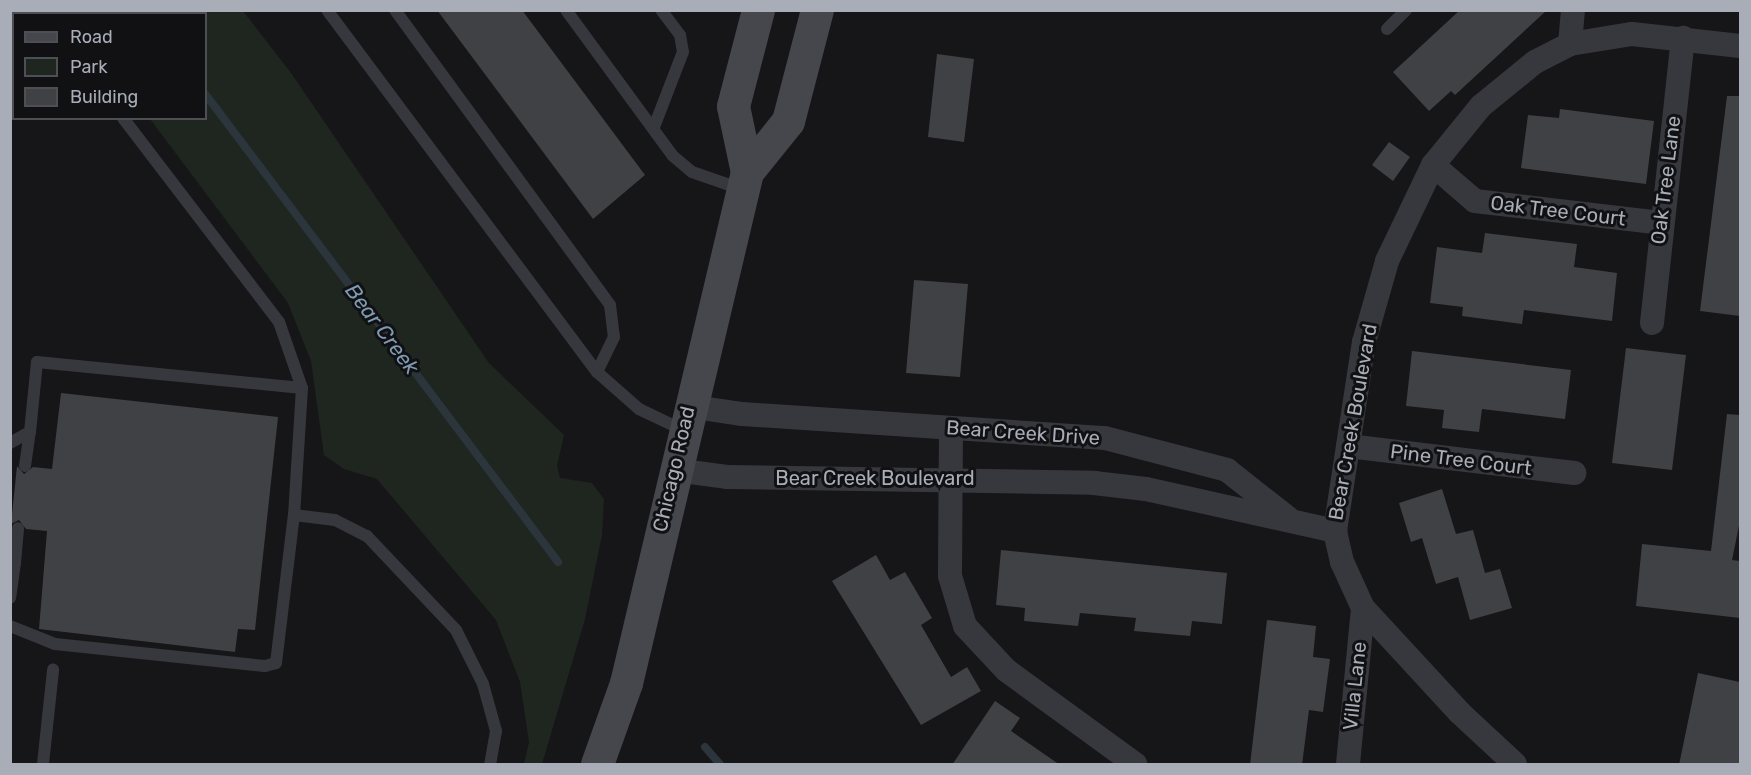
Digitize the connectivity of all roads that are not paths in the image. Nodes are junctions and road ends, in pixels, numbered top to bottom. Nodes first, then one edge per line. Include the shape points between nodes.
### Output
1 (327, 10) edge
2 (395, 10) edge
3 (566, 10) edge
4 (661, 10) edge
5 (758, 10) edge
6 (817, 10) edge
7 (1406, 10) edge
8 (1573, 10) edge
9 (1387, 29) dead end
10 (1683, 38) junction
11 (1570, 44) junction
12 (1740, 46) edge
13 (125, 120) edge
14 (654, 127) junction
15 (1433, 165) junction
16 (745, 181) junction
17 (1661, 223) junction
18 (1652, 323) dead end
19 (597, 372) junction
20 (302, 388) junction
21 (686, 418) junction
22 (951, 428) junction
23 (30, 432) junction
24 (10, 443) edge
25 (1348, 446) junction
26 (26, 466) dead end
27 (675, 470) junction
28 (1575, 473) dead end
29 (950, 479) junction
30 (294, 515) junction
31 (1288, 518) junction
32 (18, 528) dead end
33 (1335, 531) junction
34 (13, 561) edge
35 (10, 598) edge
36 (1363, 609) junction
37 (10, 626) edge
38 (53, 670) dead end
39 (43, 765) edge
40 (490, 765) edge
41 (597, 765) edge
42 (1135, 765) edge
43 (1348, 765) edge
44 (1515, 765) edge

1 - 19 lane
2 - 19 lane via 610,305 614,337
3 - 14 lane
4 - 14 lane via 680,35 683,52
5 - 16 main road, Chicago Road via 733,105
6 - 16 main road, Chicago Road via 788,121
7 - 9 lane
8 - 11 street
10 - 11 street, Bear Creek Boulevard via 1632,34
10 - 12 street, Bear Creek Boulevard
10 - 17 street, Oak Tree Lane
11 - 15 street, Bear Creek Boulevard via 1511,79 1481,106
13 - 20 lane via 279,322
14 - 16 lane via 673,156 692,172
15 - 17 street, Oak Tree Court via 1475,201
15 - 25 street, Bear Creek Boulevard via 1387,261 1364,342
16 - 21 main road, Chicago Road
17 - 18 street, Oak Tree Lane
19 - 21 lane via 639,409
20 - 23 lane via 37,362
20 - 30 lane
21 - 22 street, Bear Creek Drive
21 - 27 main road, Chicago Road
22 - 29 street
22 - 31 street, Bear Creek Drive via 1105,438 1200,459 1248,483
23 - 24 lane
23 - 26 lane
25 - 28 street, Pine Tree Court
25 - 33 street, Bear Creek Boulevard
27 - 29 street, Bear Creek Boulevard via 727,477
27 - 41 main road, Chicago Road via 626,683
29 - 31 street, Bear Creek Boulevard via 1094,483
29 - 42 street via 950,576 965,626 1006,670
30 - 37 lane via 276,663 265,666 55,644
30 - 40 lane via 335,520 367,536 456,630 483,684 496,731
31 - 33 street, Bear Creek Drive
32 - 34 lane
33 - 36 street, Bear Creek Boulevard via 1342,562
34 - 35 lane
36 - 43 street, Villa Lane
36 - 44 street, Bear Creek Boulevard via 1460,713
38 - 39 lane

